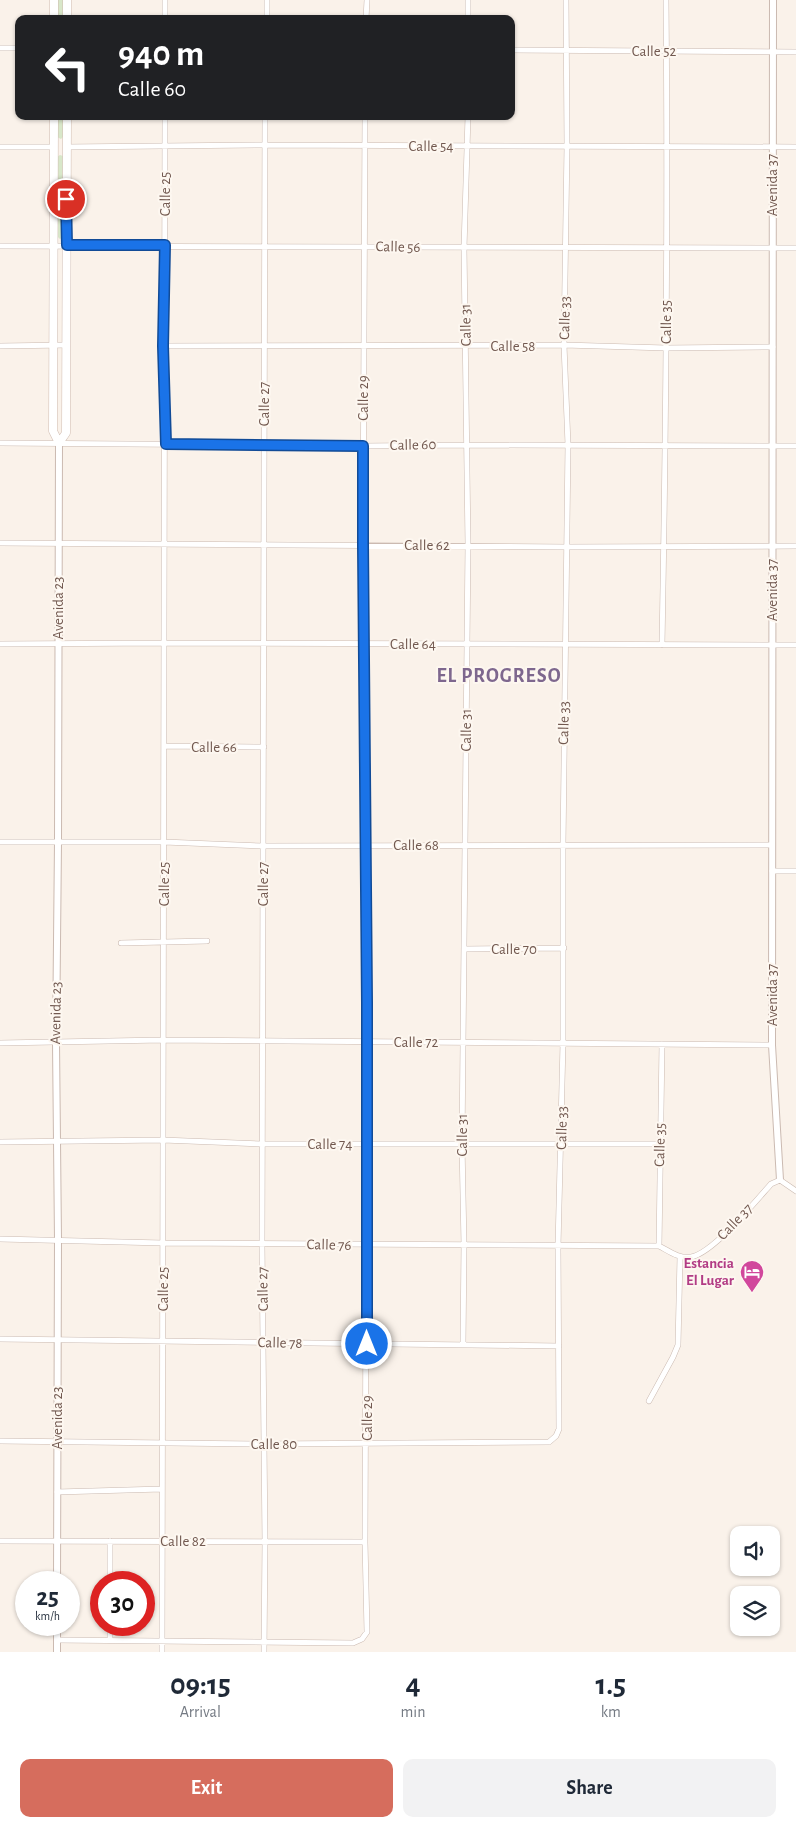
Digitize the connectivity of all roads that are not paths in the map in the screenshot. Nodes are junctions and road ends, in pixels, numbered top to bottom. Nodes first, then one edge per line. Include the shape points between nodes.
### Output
1 (54, 0) edge
2 (67, 0) edge
3 (165, 0) edge
4 (267, 0) edge
5 (367, 0) edge
6 (468, 0) edge
7 (566, 0) edge
8 (666, 0) edge
9 (772, 0) edge
10 (54, 15) edge
11 (68, 15) edge
12 (165, 15) edge
13 (267, 15) edge
14 (366, 15) edge
15 (468, 15) edge
16 (0, 48) edge
17 (15, 48) edge
18 (515, 50) edge
19 (566, 50) junction
20 (666, 51) junction
21 (772, 52) junction
22 (796, 52) edge
23 (54, 120) edge
24 (67, 120) edge
25 (165, 120) edge
26 (265, 120) edge
27 (366, 120) edge
28 (468, 120) edge
29 (265, 145) junction
30 (165, 146) junction
31 (365, 146) junction
32 (468, 146) junction
33 (567, 146) junction
34 (0, 147) edge
35 (54, 147) junction
36 (66, 147) junction
37 (667, 147) junction
38 (772, 147) junction
39 (796, 147) edge
40 (53, 245) junction
41 (67, 245) junction
42 (165, 245) junction
43 (0, 246) edge
44 (266, 246) junction
45 (365, 246) junction
46 (566, 247) junction
47 (665, 247) junction
48 (464, 248) junction
49 (772, 248) junction
50 (796, 248) edge
51 (0, 346) edge
52 (53, 346) junction
53 (66, 346) junction
54 (163, 346) junction
55 (264, 346) junction
56 (363, 346) junction
57 (467, 346) junction
58 (564, 346) junction
59 (773, 347) junction
60 (666, 348) junction
61 (59, 443) junction
62 (0, 444) edge
63 (166, 444) junction
64 (468, 444) junction
65 (264, 445) junction
66 (568, 445) junction
67 (363, 446) junction
68 (665, 446) junction
69 (772, 446) junction
70 (796, 446) edge
71 (0, 543) edge
72 (58, 543) junction
73 (164, 544) junction
74 (265, 545) junction
75 (363, 545) junction
76 (468, 545) junction
77 (772, 546) junction
78 (796, 546) edge
79 (566, 547) junction
80 (664, 547) junction
81 (164, 643) junction
82 (264, 643) junction
83 (0, 644) edge
84 (58, 644) junction
85 (364, 644) junction
86 (466, 644) junction
87 (566, 644) junction
88 (662, 645) junction
89 (772, 645) junction
90 (796, 645) edge
91 (164, 746) junction
92 (264, 747) junction
93 (0, 842) edge
94 (58, 842) junction
95 (164, 842) junction
96 (366, 845) junction
97 (465, 845) junction
98 (563, 845) junction
99 (772, 845) junction
100 (263, 846) junction
101 (772, 871) junction
102 (796, 871) edge
103 (207, 941) dead end
104 (164, 942) junction
105 (121, 943) dead end
106 (564, 948) junction
107 (464, 949) junction
108 (163, 1040) junction
109 (262, 1041) junction
110 (367, 1042) junction
111 (463, 1042) junction
112 (0, 1043) edge
113 (56, 1043) junction
114 (563, 1044) junction
115 (662, 1044) junction
116 (772, 1045) junction
117 (163, 1140) junction
118 (57, 1141) junction
119 (0, 1142) edge
120 (262, 1144) junction
121 (367, 1144) junction
122 (462, 1144) junction
123 (562, 1144) junction
124 (660, 1144) junction
125 (780, 1180) junction
126 (796, 1191) edge
127 (0, 1239) edge
128 (58, 1240) junction
129 (163, 1243) junction
130 (262, 1244) junction
131 (366, 1245) junction
132 (464, 1245) junction
133 (558, 1246) junction
134 (659, 1246) junction
135 (680, 1257) junction
136 (0, 1340) edge
137 (57, 1340) junction
138 (163, 1341) junction
139 (264, 1343) junction
140 (367, 1344) junction
141 (463, 1344) junction
142 (559, 1346) junction
143 (649, 1401) dead end
144 (0, 1441) edge
145 (57, 1441) junction
146 (162, 1442) junction
147 (549, 1442) joint
148 (366, 1443) junction
149 (264, 1444) junction
150 (162, 1490) junction
151 (57, 1492) junction
152 (0, 1541) edge
153 (57, 1541) junction
154 (110, 1541) junction
155 (162, 1541) junction
156 (266, 1542) junction
157 (365, 1542) junction
158 (57, 1571) edge
159 (110, 1571) edge
160 (57, 1636) edge
161 (110, 1636) edge
162 (57, 1640) junction
163 (110, 1641) junction
164 (162, 1641) junction
165 (264, 1643) junction
166 (57, 1652) edge
167 (162, 1652) edge
168 (264, 1652) edge

1 - 10 main road
2 - 11 main road
3 - 12 street
4 - 13 street
5 - 14 street
6 - 15 street
7 - 19 street, Calle 33
8 - 20 street, Calle 35
9 - 21 street, Avenida 37
16 - 17 street
18 - 19 street, Calle 52
19 - 20 street, Calle 52
19 - 33 street, Calle 33
20 - 21 street, Calle 52
20 - 37 street, Calle 35
21 - 22 street, Calle 52
21 - 38 street, Avenida 37
23 - 35 main road, Avenida 23
24 - 36 main road, Avenida 23
25 - 30 street, Calle 25
26 - 29 street, Calle 27
27 - 31 street, Calle 29
28 - 32 street, Calle 31
29 - 30 street, Calle 54
29 - 31 street, Calle 54
29 - 44 street, Calle 27
30 - 36 street, Calle 54
30 - 42 street, Calle 25
31 - 32 street, Calle 54
31 - 45 street, Calle 29
32 - 33 street, Calle 54
32 - 48 street, Calle 31
33 - 37 street, Calle 54
33 - 46 street, Calle 33
34 - 35 street
35 - 36 main road
35 - 40 main road, Avenida 23
36 - 41 main road, Avenida 23
37 - 38 street, Calle 54
37 - 47 street, Calle 35
38 - 39 street, Calle 54
38 - 49 street, Avenida 37
40 - 41 street, Calle 56
40 - 43 street, Calle 56
40 - 52 main road, Avenida 23
41 - 42 street, Calle 56
41 - 53 main road, Avenida 23
42 - 44 street, Calle 56
42 - 54 street, Calle 25
44 - 45 street, Calle 56
44 - 55 street, Calle 27
45 - 48 street, Calle 56
45 - 56 street, Calle 29
46 - 47 street, Calle 56
46 - 48 street, Calle 56
46 - 58 street, Calle 33
47 - 49 street, Calle 56
47 - 60 street, Calle 35
48 - 57 street, Calle 31
49 - 50 street, Calle 56
49 - 59 street, Avenida 37
51 - 52 street
52 - 53 street
52 - 61 main road, Avenida 23 via 53,431
53 - 61 main road, Avenida 23 via 66,433
54 - 55 street, Calle 58
54 - 63 street, Calle 25
55 - 56 street, Calle 58
55 - 65 street, Calle 27
56 - 57 street, Calle 58
56 - 67 street, Calle 29
57 - 58 street, Calle 58
57 - 64 street, Calle 31
58 - 60 street, Calle 58
58 - 66 street, Calle 33
59 - 60 street, Calle 58
59 - 69 street, Avenida 37
60 - 68 street, Calle 35
61 - 62 street, Calle 60
61 - 63 street, Calle 60
61 - 72 street, Avenida 23
63 - 65 street, Calle 60
63 - 73 street, Calle 25
64 - 66 street, Calle 60
64 - 67 street, Calle 60
64 - 76 street, Calle 31
65 - 67 street, Calle 60
65 - 74 street, Calle 27
66 - 68 street, Calle 60
66 - 79 street, Calle 33
67 - 75 street, Calle 29
68 - 69 street, Calle 60
68 - 80 street, Calle 35
69 - 70 street, Calle 60
69 - 77 street, Avenida 37
71 - 72 street, Calle 62
72 - 73 street, Calle 62
72 - 84 street, Avenida 23
73 - 74 street, Calle 62
73 - 81 street, Calle 25
74 - 75 street, Calle 62
74 - 82 street, Calle 27
75 - 76 street, Calle 62
75 - 85 street, Calle 29
76 - 79 street, Calle 62
76 - 86 street, Calle 31
77 - 78 street, Calle 62
77 - 80 street, Calle 62
77 - 89 street, Avenida 37
79 - 80 street, Calle 62
79 - 87 street, Calle 33
80 - 88 street, Calle 35
81 - 82 street, Calle 64
81 - 84 street, Calle 64
81 - 91 street, Calle 25
82 - 85 street, Calle 64
82 - 92 street, Calle 27
83 - 84 street, Calle 64
84 - 94 street, Avenida 23
85 - 86 street, Calle 64
85 - 96 street, Calle 29
86 - 87 street, Calle 64
86 - 97 street, Calle 31
87 - 88 street, Calle 64
87 - 98 street, Calle 33
88 - 89 street, Calle 64
89 - 90 street, Calle 64
89 - 99 street, Avenida 37
91 - 92 street, Calle 66
91 - 95 street, Calle 25
92 - 100 street, Calle 27
93 - 94 street, Calle 68
94 - 95 street, Calle 68
94 - 113 street, Avenida 23
95 - 100 street, Calle 68
95 - 104 street, Calle 25
96 - 97 street, Calle 68
96 - 100 street, Calle 68
96 - 110 street, Calle 29
97 - 98 street, Calle 68
97 - 107 street, Calle 31
98 - 99 street, Calle 68
98 - 106 street, Calle 33
99 - 101 street, Avenida 37
100 - 109 street, Calle 27
101 - 102 street
101 - 116 street, Avenida 37
103 - 104 street
104 - 105 street
104 - 108 street, Calle 25
106 - 107 street, Calle 70
106 - 114 street, Calle 33
107 - 111 street, Calle 31
108 - 109 street, Calle 72
108 - 113 street, Calle 72
108 - 117 street, Calle 25
109 - 110 street, Calle 72
109 - 120 street, Calle 27
110 - 111 street, Calle 72
110 - 121 street, Calle 29
111 - 114 street, Calle 72
111 - 122 street, Calle 31
112 - 113 street, Calle 72
113 - 118 street, Avenida 23
114 - 115 street, Calle 72
114 - 123 street, Calle 33
115 - 116 street, Calle 72
115 - 124 street, Calle 35
116 - 125 street, Avenida 37
117 - 118 street, Calle 74
117 - 120 street, Calle 74
117 - 129 street, Calle 25
118 - 119 street, Calle 74
118 - 128 street, Avenida 23
120 - 121 street, Calle 74
120 - 130 street, Calle 27
121 - 122 street, Calle 74
121 - 131 street, Calle 29
122 - 123 street, Calle 74
122 - 132 street, Calle 31
123 - 124 street, Calle 74
123 - 133 street, Calle 33
124 - 134 street, Calle 35
125 - 126 street
125 - 135 street, Calle 37 via 771,1184 711,1246 700,1254
127 - 128 street, Calle 76
128 - 129 street, Calle 76
128 - 137 street, Avenida 23
129 - 130 street, Calle 76
129 - 138 street, Calle 25
130 - 131 street, Calle 76
130 - 139 street, Calle 27
131 - 132 street, Calle 76
131 - 140 street, Calle 29
132 - 133 street, Calle 76
132 - 141 street, Calle 31
133 - 134 street, Calle 76
133 - 142 street, Calle 33
134 - 135 street
135 - 143 street via 678,1344
136 - 137 street, Calle 78
137 - 138 street, Calle 78
137 - 145 street, Avenida 23
138 - 139 street, Calle 78
138 - 146 street, Calle 25
139 - 140 street, Calle 78
139 - 149 street, Calle 27
140 - 141 street, Calle 78
140 - 148 street, Calle 29
141 - 142 street, Calle 78
142 - 147 street, Calle 33 via 559,1429
144 - 145 street, Calle 80
145 - 146 street, Calle 80
145 - 151 street, Avenida 23
146 - 149 street, Calle 80
146 - 150 street, Calle 25
147 - 148 street, Calle 80
148 - 149 street, Calle 80
148 - 157 street, Calle 29
149 - 156 street, Calle 27
150 - 151 street
150 - 155 street, Calle 25
151 - 153 street, Avenida 23
152 - 153 street, Calle 82
153 - 154 street, Calle 82
153 - 158 street, Avenida 23
154 - 155 street, Calle 82
154 - 159 street
155 - 156 street, Calle 82
155 - 164 street, Calle 25
156 - 157 street, Calle 82
156 - 165 street, Calle 27
157 - 165 street, Calle 29 via 367,1632 362,1639 353,1643
160 - 162 street
161 - 163 street
162 - 163 street
162 - 166 street
163 - 164 street
164 - 165 street
164 - 167 street, Calle 25
165 - 168 street, Calle 27

